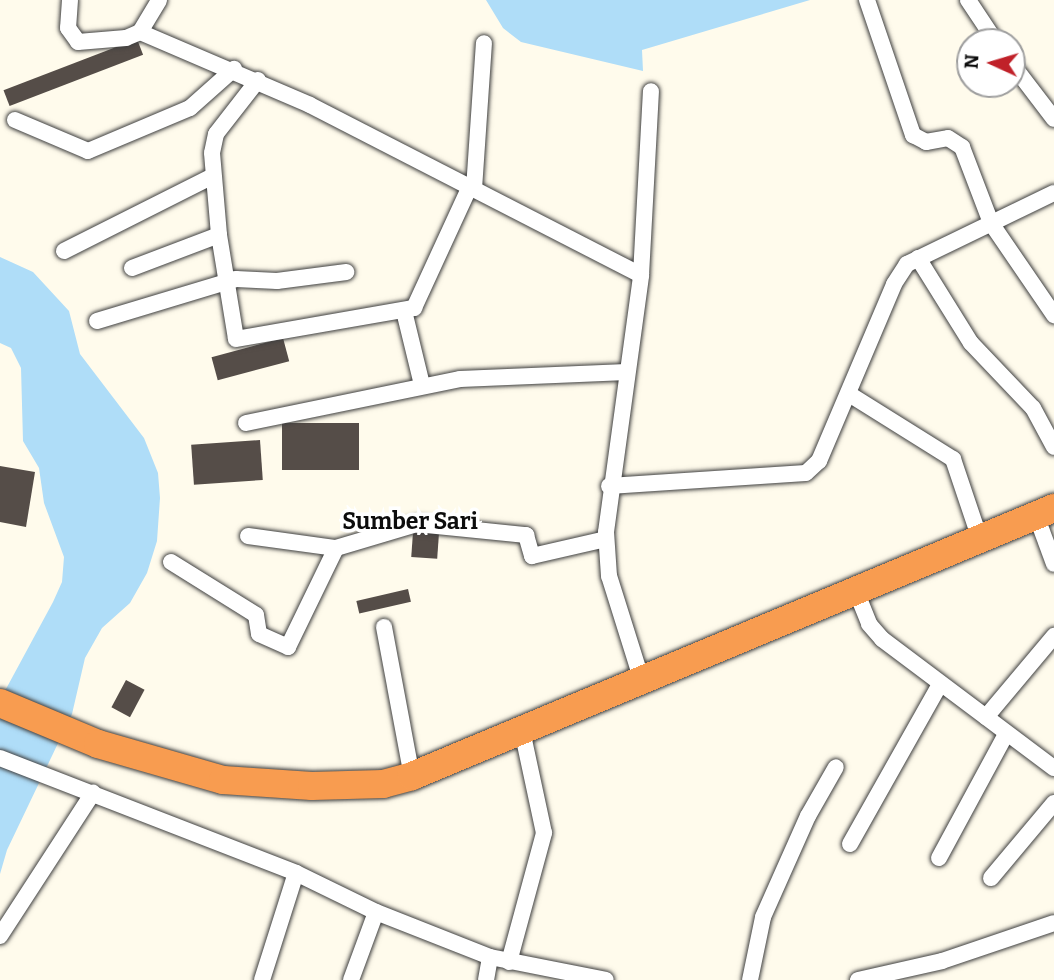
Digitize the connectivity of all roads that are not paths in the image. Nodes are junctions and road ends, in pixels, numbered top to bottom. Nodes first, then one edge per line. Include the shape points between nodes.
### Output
1 (70, 0) edge
2 (159, 0) edge
3 (867, 0) edge
4 (968, 0) edge
5 (987, 28) edge
6 (140, 32) junction
7 (484, 43) dead end
8 (234, 69) junction
9 (258, 80) junction
10 (1026, 82) edge
11 (651, 91) dead end
12 (1054, 119) edge
13 (15, 120) dead end
14 (213, 176) junction
15 (472, 188) junction
16 (1054, 193) edge
17 (991, 223) junction
18 (219, 235) junction
19 (64, 251) dead end
20 (918, 258) junction
21 (132, 268) dead end
22 (346, 272) dead end
23 (641, 275) junction
24 (225, 281) junction
25 (404, 311) junction
26 (1054, 315) edge
27 (97, 321) dead end
28 (627, 372) junction
29 (422, 385) junction
30 (849, 394) junction
31 (246, 422) dead end
32 (1054, 447) edge
33 (609, 486) junction
34 (1045, 512) edge
35 (248, 537) dead end
36 (606, 539) junction
37 (980, 539) junction
38 (336, 548) junction
39 (171, 562) dead end
40 (1054, 564) edge
41 (856, 591) junction
42 (384, 627) dead end
43 (1054, 636) edge
44 (642, 681) junction
45 (940, 684) junction
46 (0, 703) edge
47 (986, 718) junction
48 (522, 730) junction
49 (1006, 734) junction
50 (0, 758) edge
51 (836, 767) dead end
52 (1054, 768) edge
53 (412, 776) junction
54 (93, 793) junction
55 (1054, 803) edge
56 (850, 844) dead end
57 (939, 858) dead end
58 (296, 873) junction
59 (991, 878) dead end
60 (376, 912) junction
61 (1054, 923) edge
62 (0, 936) edge
63 (491, 957) junction
64 (509, 962) junction
65 (262, 980) edge
66 (351, 980) edge
67 (486, 980) edge
68 (606, 980) edge
69 (750, 980) edge
70 (858, 980) edge

1 - 6 street via 68,28 73,40 100,41
2 - 6 street
3 - 17 street via 913,135 926,142 948,138 962,147
4 - 5 street
6 - 8 street
7 - 15 street
8 - 9 street
8 - 13 street via 190,108 88,151
9 - 14 street via 216,134
9 - 15 street
10 - 12 street
11 - 23 street
14 - 18 street
14 - 19 street
15 - 23 street
15 - 25 street via 416,305
16 - 17 street
17 - 20 street
17 - 26 street
18 - 21 street
18 - 24 street
20 - 30 street via 898,275
20 - 32 street via 971,343 1034,408
22 - 24 street via 286,281
23 - 28 street
24 - 25 street via 236,339
24 - 27 street
25 - 29 street
28 - 29 street via 460,379
28 - 33 street
29 - 31 street
30 - 33 street via 819,461 806,473
30 - 37 street via 953,459
33 - 36 street
34 - 37 highway
34 - 40 street
35 - 38 street
36 - 38 street via 532,556 526,535 417,523
36 - 44 street via 609,576
37 - 41 highway
38 - 39 street via 288,647 259,634 256,615
41 - 44 highway
41 - 45 street via 875,632
42 - 53 street
43 - 47 street
44 - 48 highway
45 - 47 street
45 - 56 street
46 - 53 highway via 162,765 259,785 345,786
47 - 49 street
48 - 53 highway
48 - 64 street via 544,833
49 - 52 street
49 - 57 street
50 - 54 street
51 - 69 street via 808,816 763,917
54 - 58 street
54 - 62 street
55 - 59 street
58 - 60 street
58 - 65 street
60 - 63 street
60 - 66 street
61 - 70 street via 942,961
63 - 64 street
63 - 67 street
64 - 68 street

